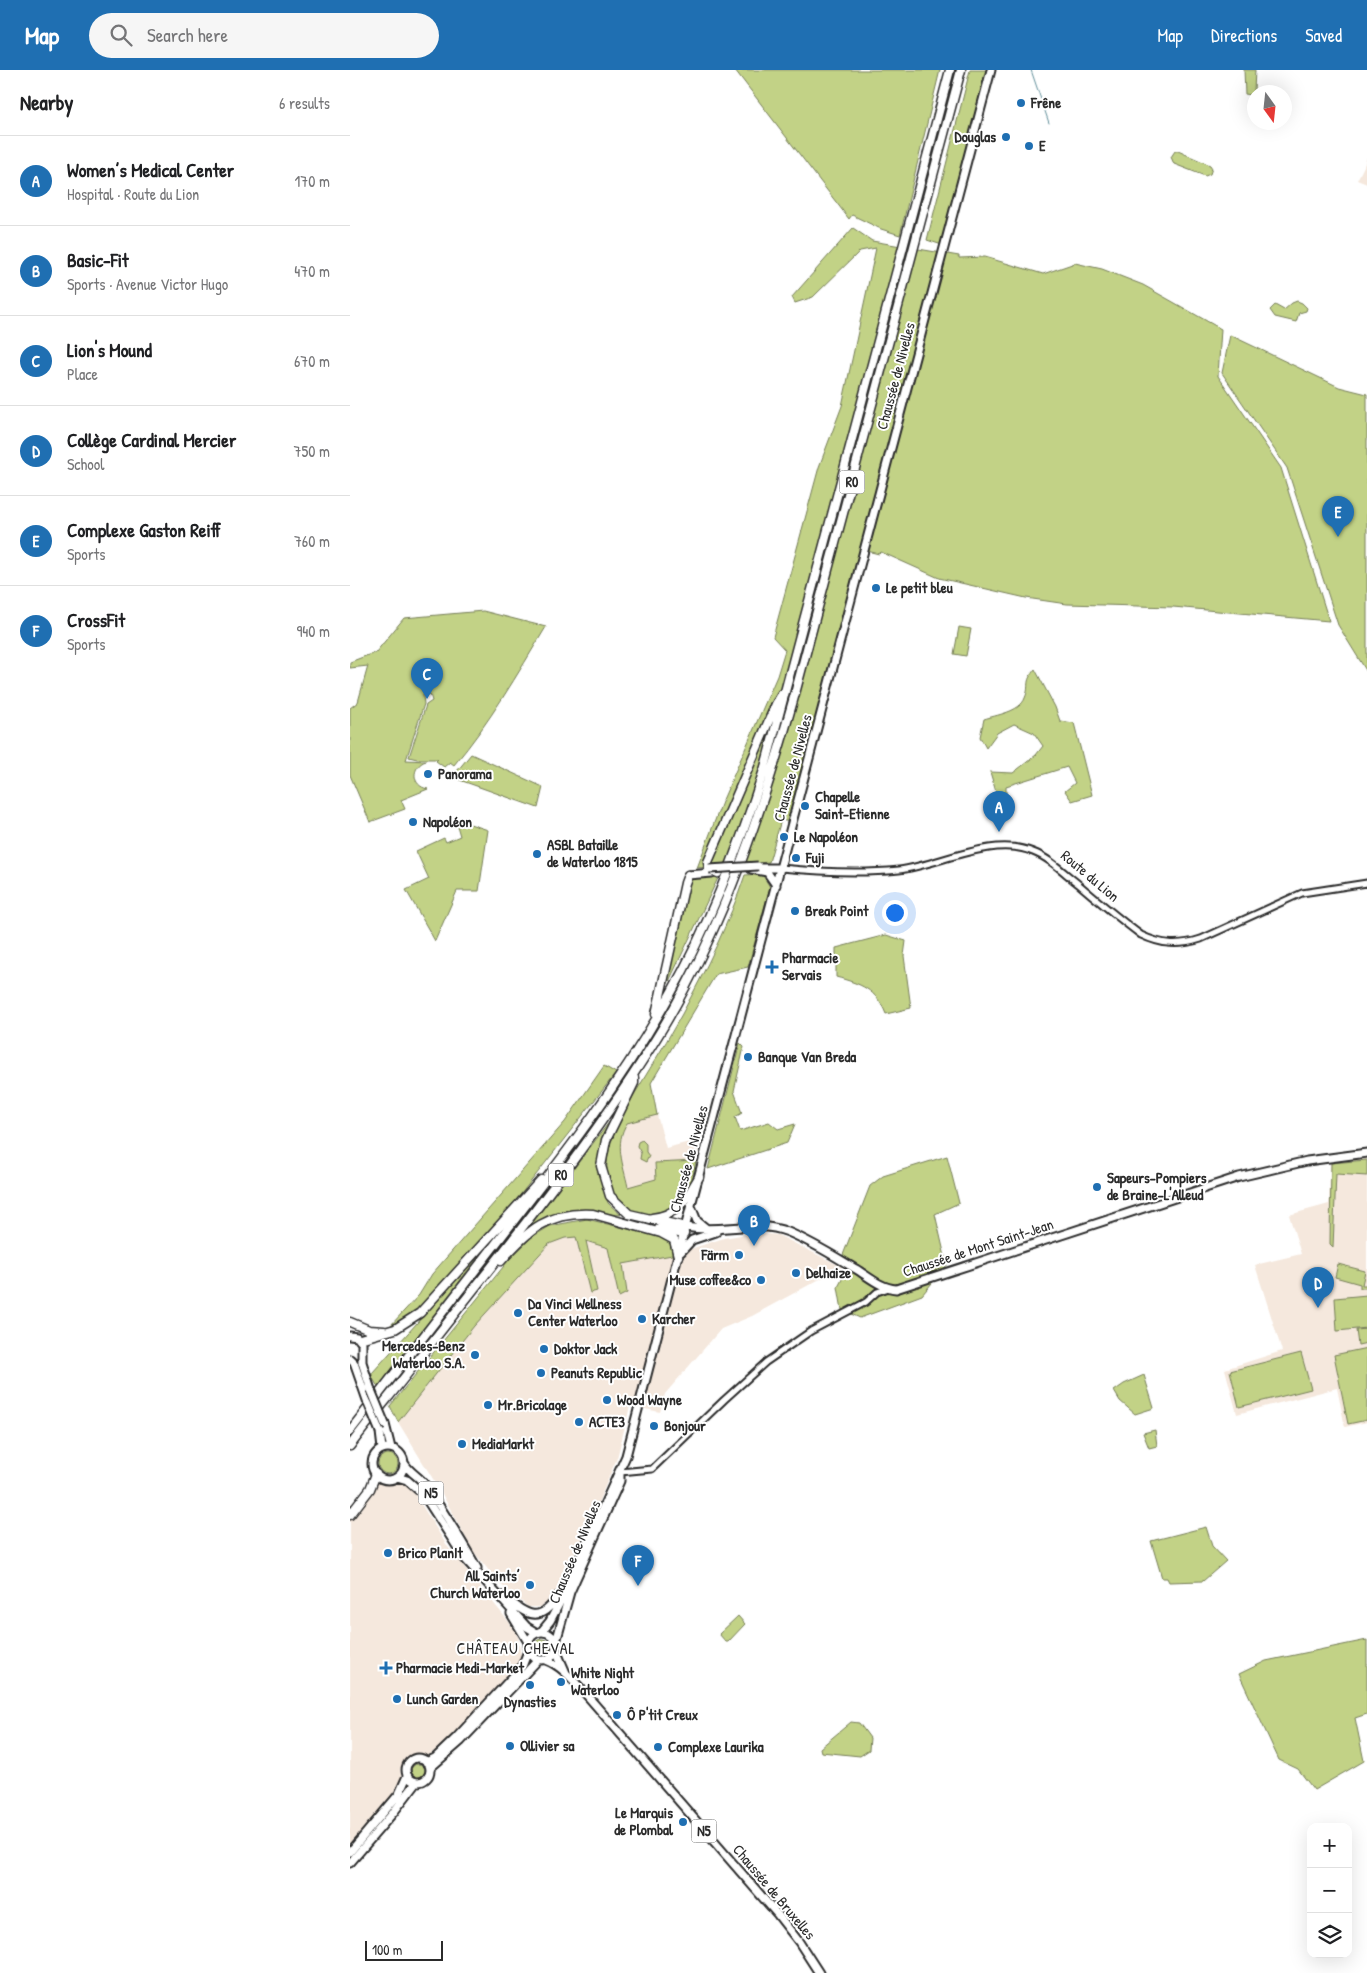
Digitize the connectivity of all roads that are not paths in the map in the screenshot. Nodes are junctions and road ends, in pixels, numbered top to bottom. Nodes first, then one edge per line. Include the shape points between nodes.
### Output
1 (950, 70) edge
2 (961, 70) edge
3 (991, 70) edge
4 (787, 686) junction
5 (756, 867) junction
6 (781, 868) junction
7 (713, 872) junction
8 (688, 874) joint
9 (1367, 884) edge
10 (776, 885) junction
11 (655, 1021) junction
12 (634, 1074) junction
13 (1367, 1153) edge
14 (551, 1173) junction
15 (699, 1177) junction
16 (691, 1205) junction
17 (645, 1219) junction
18 (632, 1225) junction
19 (726, 1229) junction
20 (685, 1230) junction
21 (710, 1230) junction
22 (701, 1236) junction
23 (678, 1256) junction
24 (485, 1274) junction
25 (886, 1288) junction
26 (350, 1322) edge
27 (388, 1332) junction
28 (350, 1336) edge
29 (360, 1339) junction
30 (362, 1351) junction
31 (350, 1358) edge
32 (350, 1431) edge
33 (350, 1446) edge
34 (391, 1448) junction
35 (382, 1449) junction
36 (404, 1463) junction
37 (620, 1472) junction
38 (376, 1474) junction
39 (397, 1477) junction
40 (350, 1515) edge
41 (483, 1578) junction
42 (569, 1581) junction
43 (490, 1586) junction
44 (506, 1605) junction
45 (539, 1632) junction
46 (528, 1642) junction
47 (556, 1646) junction
48 (528, 1651) junction
49 (538, 1660) junction
50 (546, 1660) junction
51 (566, 1673) junction
52 (428, 1765) junction
53 (407, 1776) junction
54 (416, 1783) junction
55 (385, 1811) junction
56 (373, 1837) junction
57 (350, 1852) edge
58 (350, 1864) edge
59 (819, 1973) edge

1 - 4 highway, R0
2 - 12 highway, R0 via 796,690 755,828 698,963
3 - 6 main road, Chaussée de Nivelles
4 - 7 highway via 716,840 708,862
4 - 11 highway, R0 via 765,767 722,886 690,958
5 - 6 main road, Route du Lion via 771,865
5 - 7 main road, Route du Lion, bridge
5 - 10 main road via 767,872
6 - 9 street, Route du Lion via 821,872 898,870 987,848 1011,846 1032,851 1051,861 1141,935 1154,942 1176,944 1201,939 1302,893
6 - 10 main road, Chaussée de Nivelles
7 - 8 main road, Route du Lion
8 - 11 highway
10 - 15 main road, Chaussée de Nivelles
11 - 14 highway, R0 via 602,1104
12 - 17 highway via 634,1083 606,1140 601,1166 610,1196 629,1214
12 - 24 highway, R0 via 576,1157
13 - 25 main road, Chaussée de Mont Saint-Jean via 1307,1161 1242,1177 907,1286
14 - 27 highway via 538,1182 420,1313
14 - 32 highway, R0
15 - 16 main road, Chaussée de Nivelles
15 - 17 highway via 677,1210 664,1217
16 - 20 main road, Chaussée de Nivelles
16 - 21 main road via 697,1221
17 - 20 highway
18 - 20 highway
18 - 23 highway via 674,1240
18 - 24 highway via 593,1214 553,1218 526,1234
19 - 21 main road
19 - 22 main road
19 - 25 main road via 763,1226 788,1232
20 - 21 main road
20 - 22 main road
20 - 23 main road, Chaussée de Nivelles
22 - 23 main road via 687,1243
23 - 37 main road, Chaussée de Nivelles
24 - 33 highway, R0
25 - 37 street, Chaussée de Mont Saint-Jean via 812,1330 766,1362 650,1470
26 - 27 highway via 369,1330
27 - 29 highway
28 - 29 main road
29 - 30 main road, N5
30 - 31 main road
30 - 34 main road, N5, bridge via 362,1362
31 - 35 main road, bridge via 380,1432
34 - 35 main road
34 - 36 main road, N5 via 399,1452
35 - 38 main road via 373,1460
36 - 39 main road, N5
36 - 41 main road, N5 via 432,1494
37 - 42 main road, Chaussée de Nivelles
37 - 47 main road, Chaussée de Nivelles via 620,1481 570,1592
38 - 39 main road, N5 via 384,1479
38 - 40 highway via 370,1489
39 - 41 main road, N5 via 407,1480 423,1494 465,1559
41 - 43 main road, N5
42 - 43 main road via 547,1611 534,1614 522,1611
42 - 45 main road, Chaussée de Nivelles via 550,1621
43 - 44 main road, N5
44 - 45 main road, N5 via 528,1627
44 - 46 main road, N5
45 - 46 main road via 533,1634
45 - 47 main road, N5 via 549,1634
46 - 48 main road
47 - 50 main road via 554,1654
47 - 51 main road, N5
48 - 49 main road
48 - 52 main road via 518,1672
49 - 50 main road
49 - 52 main road via 454,1748
50 - 51 main road, N5
51 - 59 main road, Chaussée de Bruxelles / N5 via 778,1915
52 - 53 main road via 417,1758 410,1761 406,1766
52 - 54 main road via 427,1778
53 - 54 main road
53 - 55 main road via 400,1792
54 - 56 main road
55 - 56 main road via 371,1832
55 - 57 main road
56 - 58 main road

